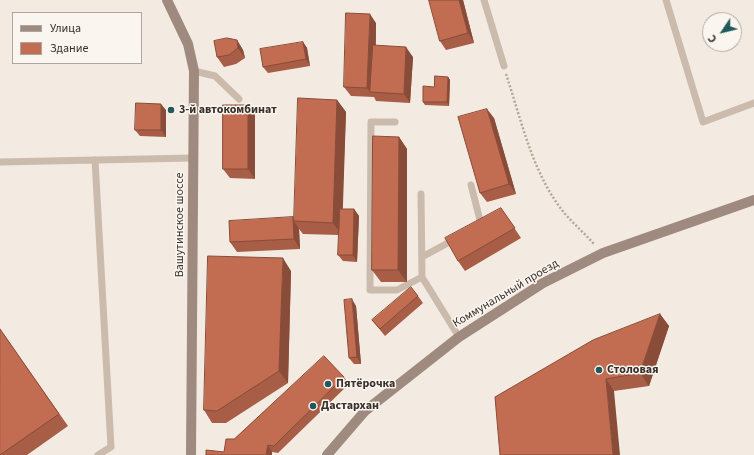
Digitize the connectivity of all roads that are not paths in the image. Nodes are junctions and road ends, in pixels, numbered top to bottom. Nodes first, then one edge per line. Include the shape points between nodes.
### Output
1 (167, 0) edge
2 (484, 0) edge
3 (666, 0) edge
4 (504, 66) road end
5 (194, 71) junction
6 (240, 99) dead end
7 (754, 103) edge
8 (395, 122) dead end
9 (193, 158) junction
10 (95, 160) junction
11 (0, 162) edge
12 (471, 185) dead end
13 (421, 194) dead end
14 (754, 200) edge
15 (474, 228) edge
16 (461, 235) edge
17 (422, 257) junction
18 (422, 276) junction
19 (459, 337) junction
20 (98, 455) edge
21 (192, 455) edge
22 (328, 455) edge

1 - 5 street, Вашутинское шоссе via 188,44
2 - 4 lane
3 - 7 lane via 703,122
5 - 6 lane via 215,76
5 - 9 street, Вашутинское шоссе
8 - 18 lane via 371,122 370,290 397,290
9 - 10 lane
9 - 21 street, Вашутинское шоссе
10 - 11 lane
10 - 20 lane via 111,447
12 - 15 lane via 481,224
13 - 17 lane
14 - 19 street, Коммунальный проезд via 603,253 543,283
16 - 17 lane
17 - 18 lane
18 - 19 lane
19 - 22 street, Коммунальный проезд via 365,411

